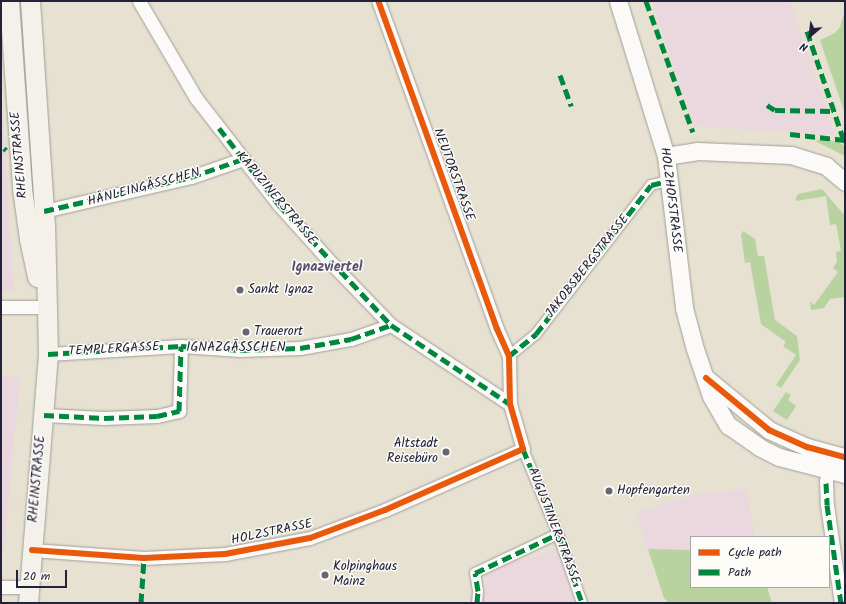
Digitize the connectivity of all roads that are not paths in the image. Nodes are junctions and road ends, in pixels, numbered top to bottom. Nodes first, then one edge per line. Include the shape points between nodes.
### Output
1 (9, 1) edge
2 (30, 1) edge
3 (139, 1) edge
4 (378, 1) edge
5 (618, 1) edge
6 (666, 156) junction
7 (243, 159) junction
8 (668, 181) junction
9 (845, 182) edge
10 (44, 211) junction
11 (1, 307) edge
12 (45, 307) junction
13 (391, 325) junction
14 (181, 346) junction
15 (48, 354) junction
16 (509, 356) junction
17 (510, 404) junction
18 (44, 415) junction
19 (523, 449) junction
20 (835, 460) edge
21 (845, 474) edge
22 (558, 534) junction
23 (32, 550) junction
24 (1, 586) edge
25 (28, 595) edge
26 (477, 603) edge
27 (582, 603) edge
28 (841, 603) edge

1 - 12 main road, RHEINSTRASSE via 22,189 29,239
2 - 10 main road, RHEINSTRASSE
3 - 7 street, KAPUZINERSTRASSE via 196,98
4 - 16 street, NEUTORSTRASSE
5 - 6 street, HOLZHOFSTRASSE
6 - 8 street, HOLZHOFSTRASSE
6 - 9 street via 698,151 791,155 826,166
7 - 10 street, HÄNLEINGÄSSCHEN via 191,177
7 - 13 street, KAPUZINERSTRASSE via 279,205
8 - 16 street, JAKOBSBERGSTRASSE via 651,185 536,334
8 - 20 street, HOLZHOFSTRASSE via 684,308 695,350 706,378 769,430
10 - 12 main road, RHEINSTRASSE
11 - 12 street
12 - 15 main road, RHEINSTRASSE
13 - 14 street, IGNAZGÄSSCHEN via 351,339 300,348 240,350
13 - 17 street, KAPUZINERSTRASSE
14 - 15 street, TEMPLERGASSE
14 - 18 street, IGNAZGÄSSCHEN via 179,411 156,416 104,418
15 - 18 main road, RHEINSTRASSE
16 - 17 street
17 - 19 street
18 - 23 main road, RHEINSTRASSE
19 - 22 street, AUGUSTINERSTRASSE
19 - 23 street, HOLZSTRASSE via 392,507 310,538 218,555 144,558
20 - 21 street, HOLZHOFSTRASSE
20 - 28 street via 827,505
22 - 26 street via 475,573
22 - 27 street, AUGUSTINERSTRASSE
23 - 25 main road, RHEINSTRASSE
24 - 25 street

